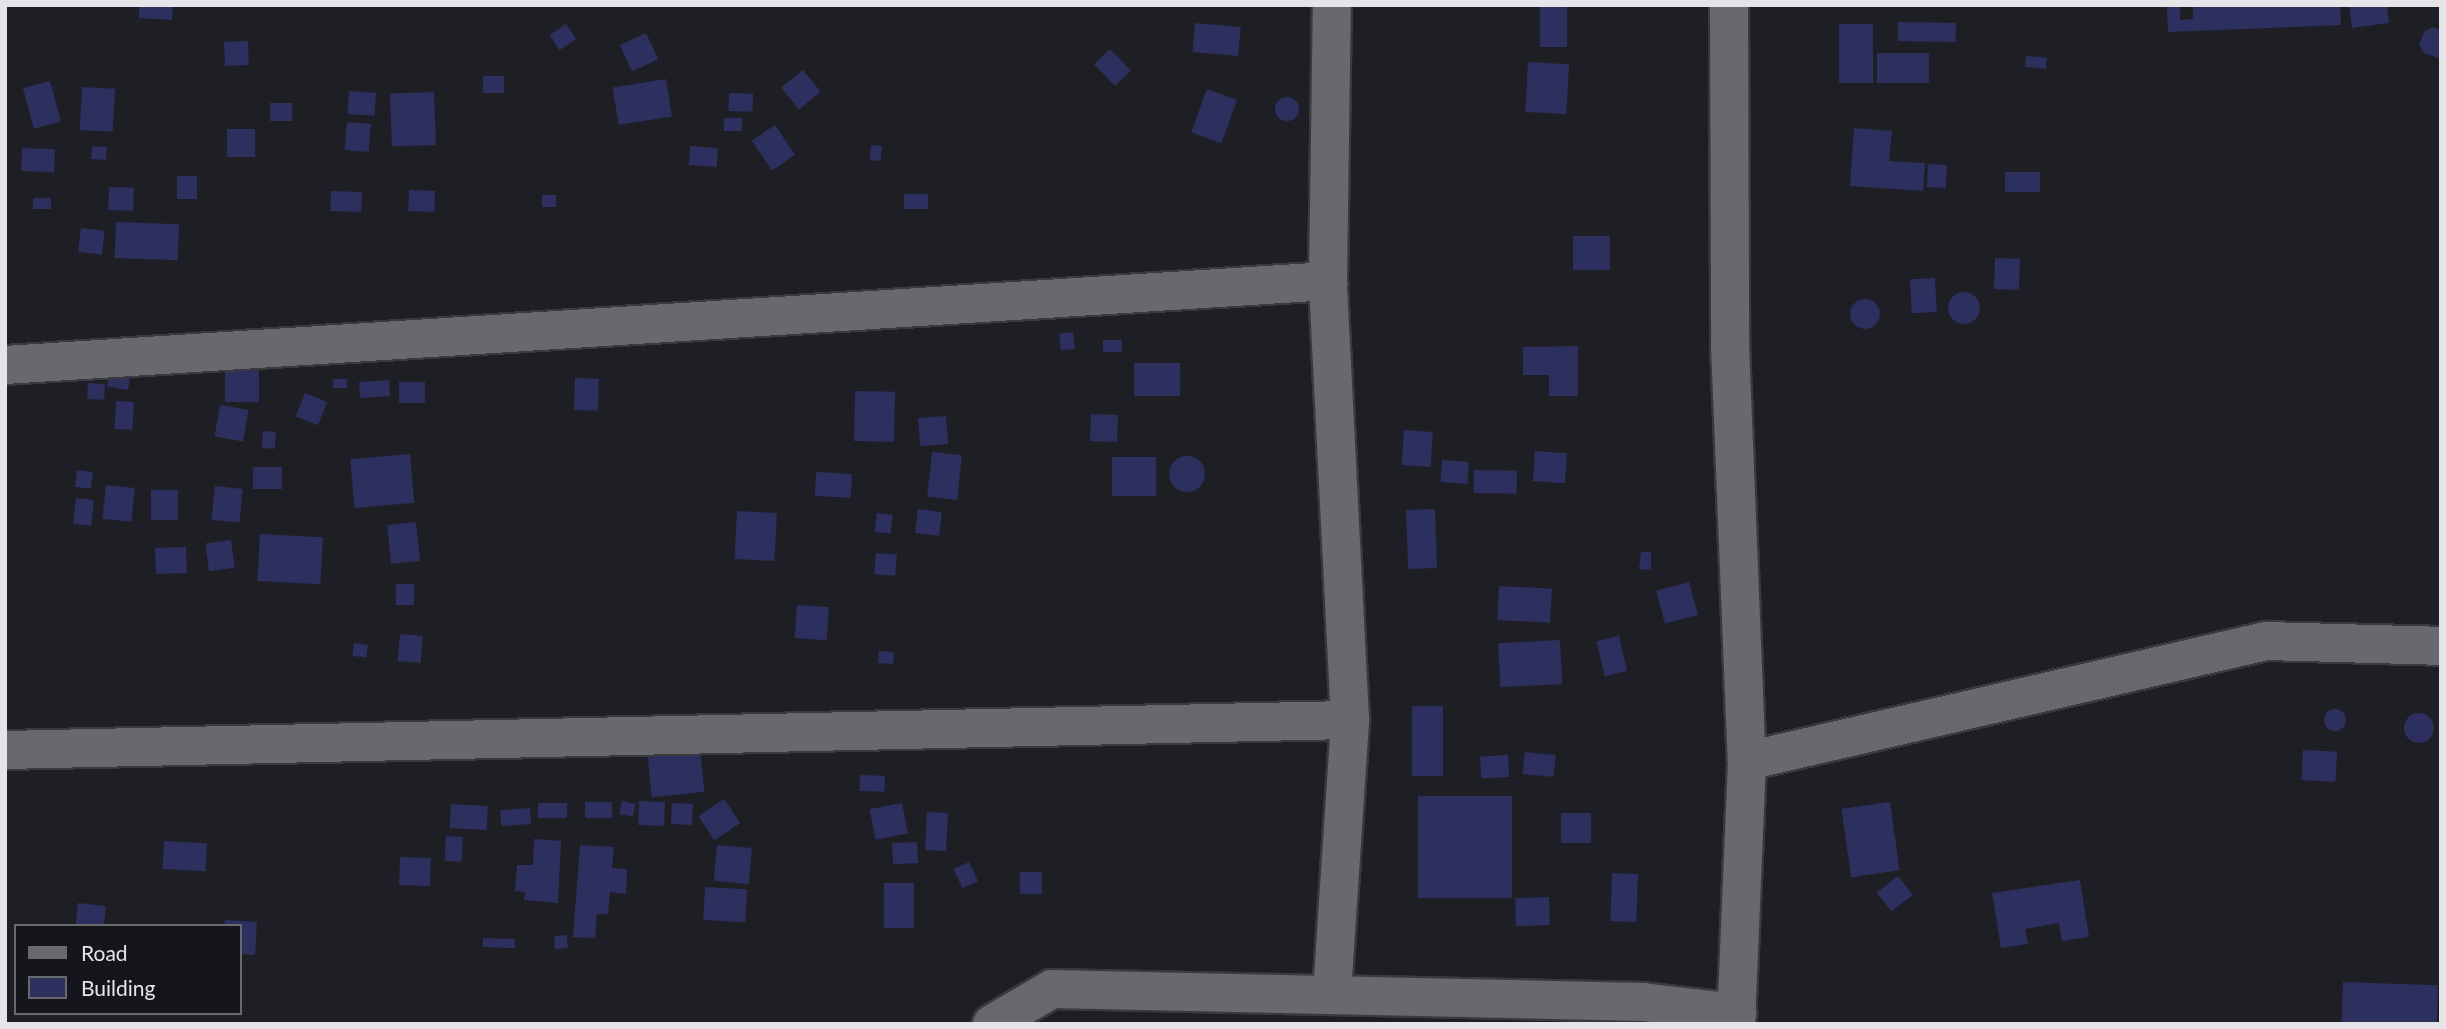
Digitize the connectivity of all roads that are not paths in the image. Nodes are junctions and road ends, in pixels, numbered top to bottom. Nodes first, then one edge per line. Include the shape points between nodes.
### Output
1 (1332, 5) edge
2 (1729, 5) edge
3 (1328, 281) junction
4 (5, 365) edge
5 (2441, 646) edge
6 (1350, 720) junction
7 (5, 750) edge
8 (1747, 761) junction
9 (1332, 993) junction
10 (1737, 1018) edge
11 (992, 1024) edge

1 - 3 street
2 - 8 street via 1730,345
3 - 4 street
3 - 6 street
5 - 8 street via 2266,641
6 - 7 street
6 - 9 street
8 - 10 street
9 - 10 street via 1643,1002
9 - 11 street via 1052,989

